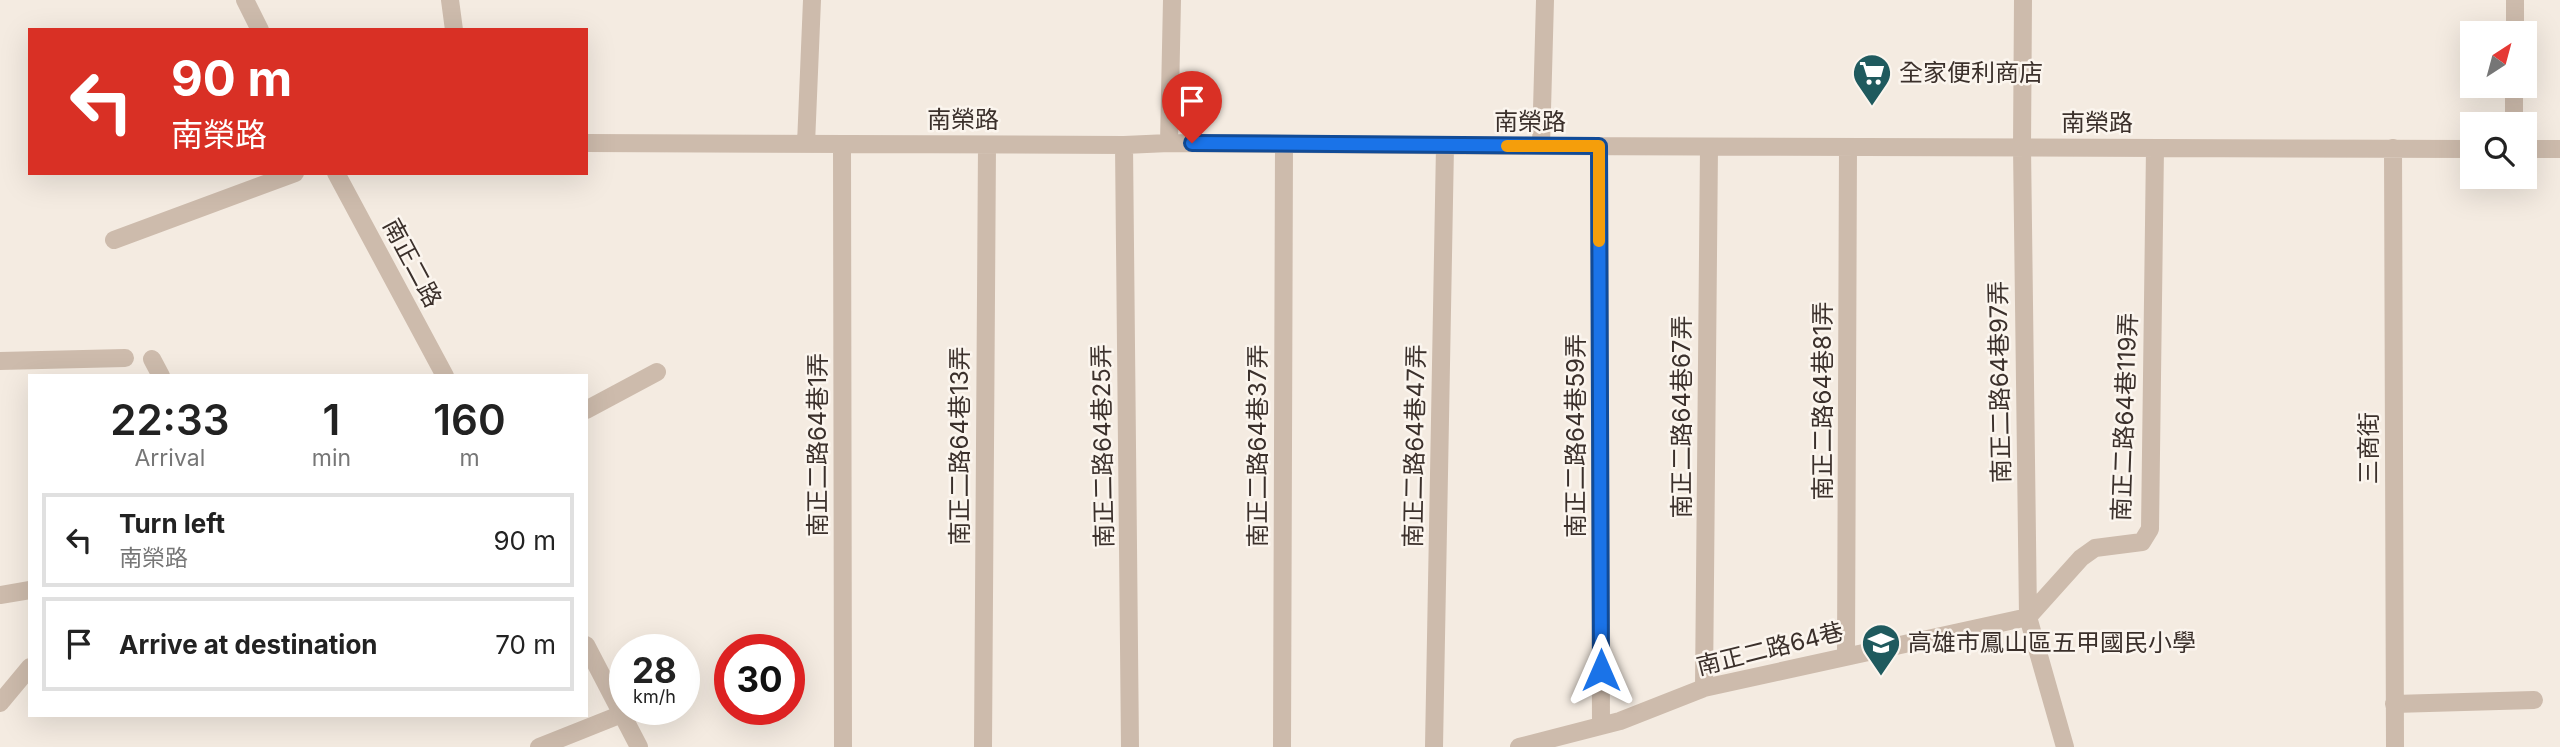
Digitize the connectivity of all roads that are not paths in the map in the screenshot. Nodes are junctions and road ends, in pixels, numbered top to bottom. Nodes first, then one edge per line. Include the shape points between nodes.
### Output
1 (245, 0) edge
2 (450, 0) edge
3 (812, 0) edge
4 (1172, 0) edge
5 (1545, 0) edge
6 (2024, 0) edge
7 (2515, 0) edge
8 (2515, 21) edge
9 (259, 28) edge
10 (454, 28) edge
11 (588, 143) edge
12 (1169, 143) junction
13 (806, 144) junction
14 (842, 144) junction
15 (987, 145) junction
16 (1125, 145) junction
17 (1284, 145) junction
18 (1445, 146) junction
19 (1541, 146) junction
20 (1599, 146) junction
21 (1848, 146) junction
22 (1709, 147) junction
23 (2022, 147) junction
24 (2155, 148) junction
25 (2392, 148) junction
26 (2460, 149) edge
27 (2537, 149) edge
28 (2560, 149) edge
29 (290, 175) edge
30 (337, 175) edge
31 (114, 240) dead end
32 (125, 358) dead end
33 (152, 359) dead end
34 (0, 361) edge
35 (657, 372) dead end
36 (161, 374) edge
37 (444, 374) edge
38 (588, 409) edge
39 (28, 590) edge
40 (0, 595) edge
41 (2028, 617) junction
42 (588, 649) edge
43 (1846, 656) junction
44 (28, 669) edge
45 (1704, 688) junction
46 (609, 690) edge
47 (2534, 700) dead end
48 (0, 703) edge
49 (2395, 704) junction
50 (609, 719) edge
51 (627, 725) edge
52 (1601, 726) junction
53 (539, 747) edge
54 (639, 747) edge
55 (843, 747) edge
56 (983, 747) edge
57 (1130, 747) edge
58 (1282, 747) edge
59 (1434, 747) edge
60 (1519, 747) edge
61 (2065, 747) edge
62 (2395, 747) edge

1 - 9 street
2 - 10 street
3 - 13 street
4 - 12 street
5 - 19 street
6 - 23 street, 南正二路64巷97弄
7 - 8 street
11 - 13 street, 南榮路
12 - 16 street, 南榮路
12 - 17 street, 南榮路
13 - 14 street, 南榮路
14 - 15 street, 南榮路
14 - 55 street, 南正二路64巷1弄
15 - 16 street, 南榮路
15 - 56 street, 南正二路64巷13弄
16 - 57 street, 南正二路64巷25弄
17 - 18 street, 南榮路
17 - 58 street, 南正二路64巷37弄
18 - 19 street, 南榮路
18 - 59 street, 南正二路64巷47弄
19 - 20 street, 南榮路
20 - 22 street, 南榮路
20 - 52 street, 南正二路64巷59弄
21 - 22 street, 南榮路
21 - 23 street, 南榮路
21 - 43 street, 南正二路64巷81弄
22 - 45 street, 南正二路64巷67弄
23 - 24 street, 南榮路
23 - 41 street, 南正二路64巷97弄
24 - 25 street, 南榮路
24 - 41 street, 南正二路64巷119弄 via 2150,529 2142,542 2095,548 2088,553
25 - 26 street, 南榮路
25 - 49 street, 三商街
27 - 28 street
29 - 31 street
30 - 37 street, 南正二路
32 - 34 street
33 - 36 street
35 - 38 street
39 - 40 street
41 - 43 street, 南正二路64巷
41 - 61 street
42 - 46 street
43 - 45 street, 南正二路64巷
44 - 48 street
45 - 52 street, 南正二路64巷
47 - 49 street
49 - 62 street, 三商街
50 - 53 street
51 - 54 street
52 - 60 street, 南正二路64巷

